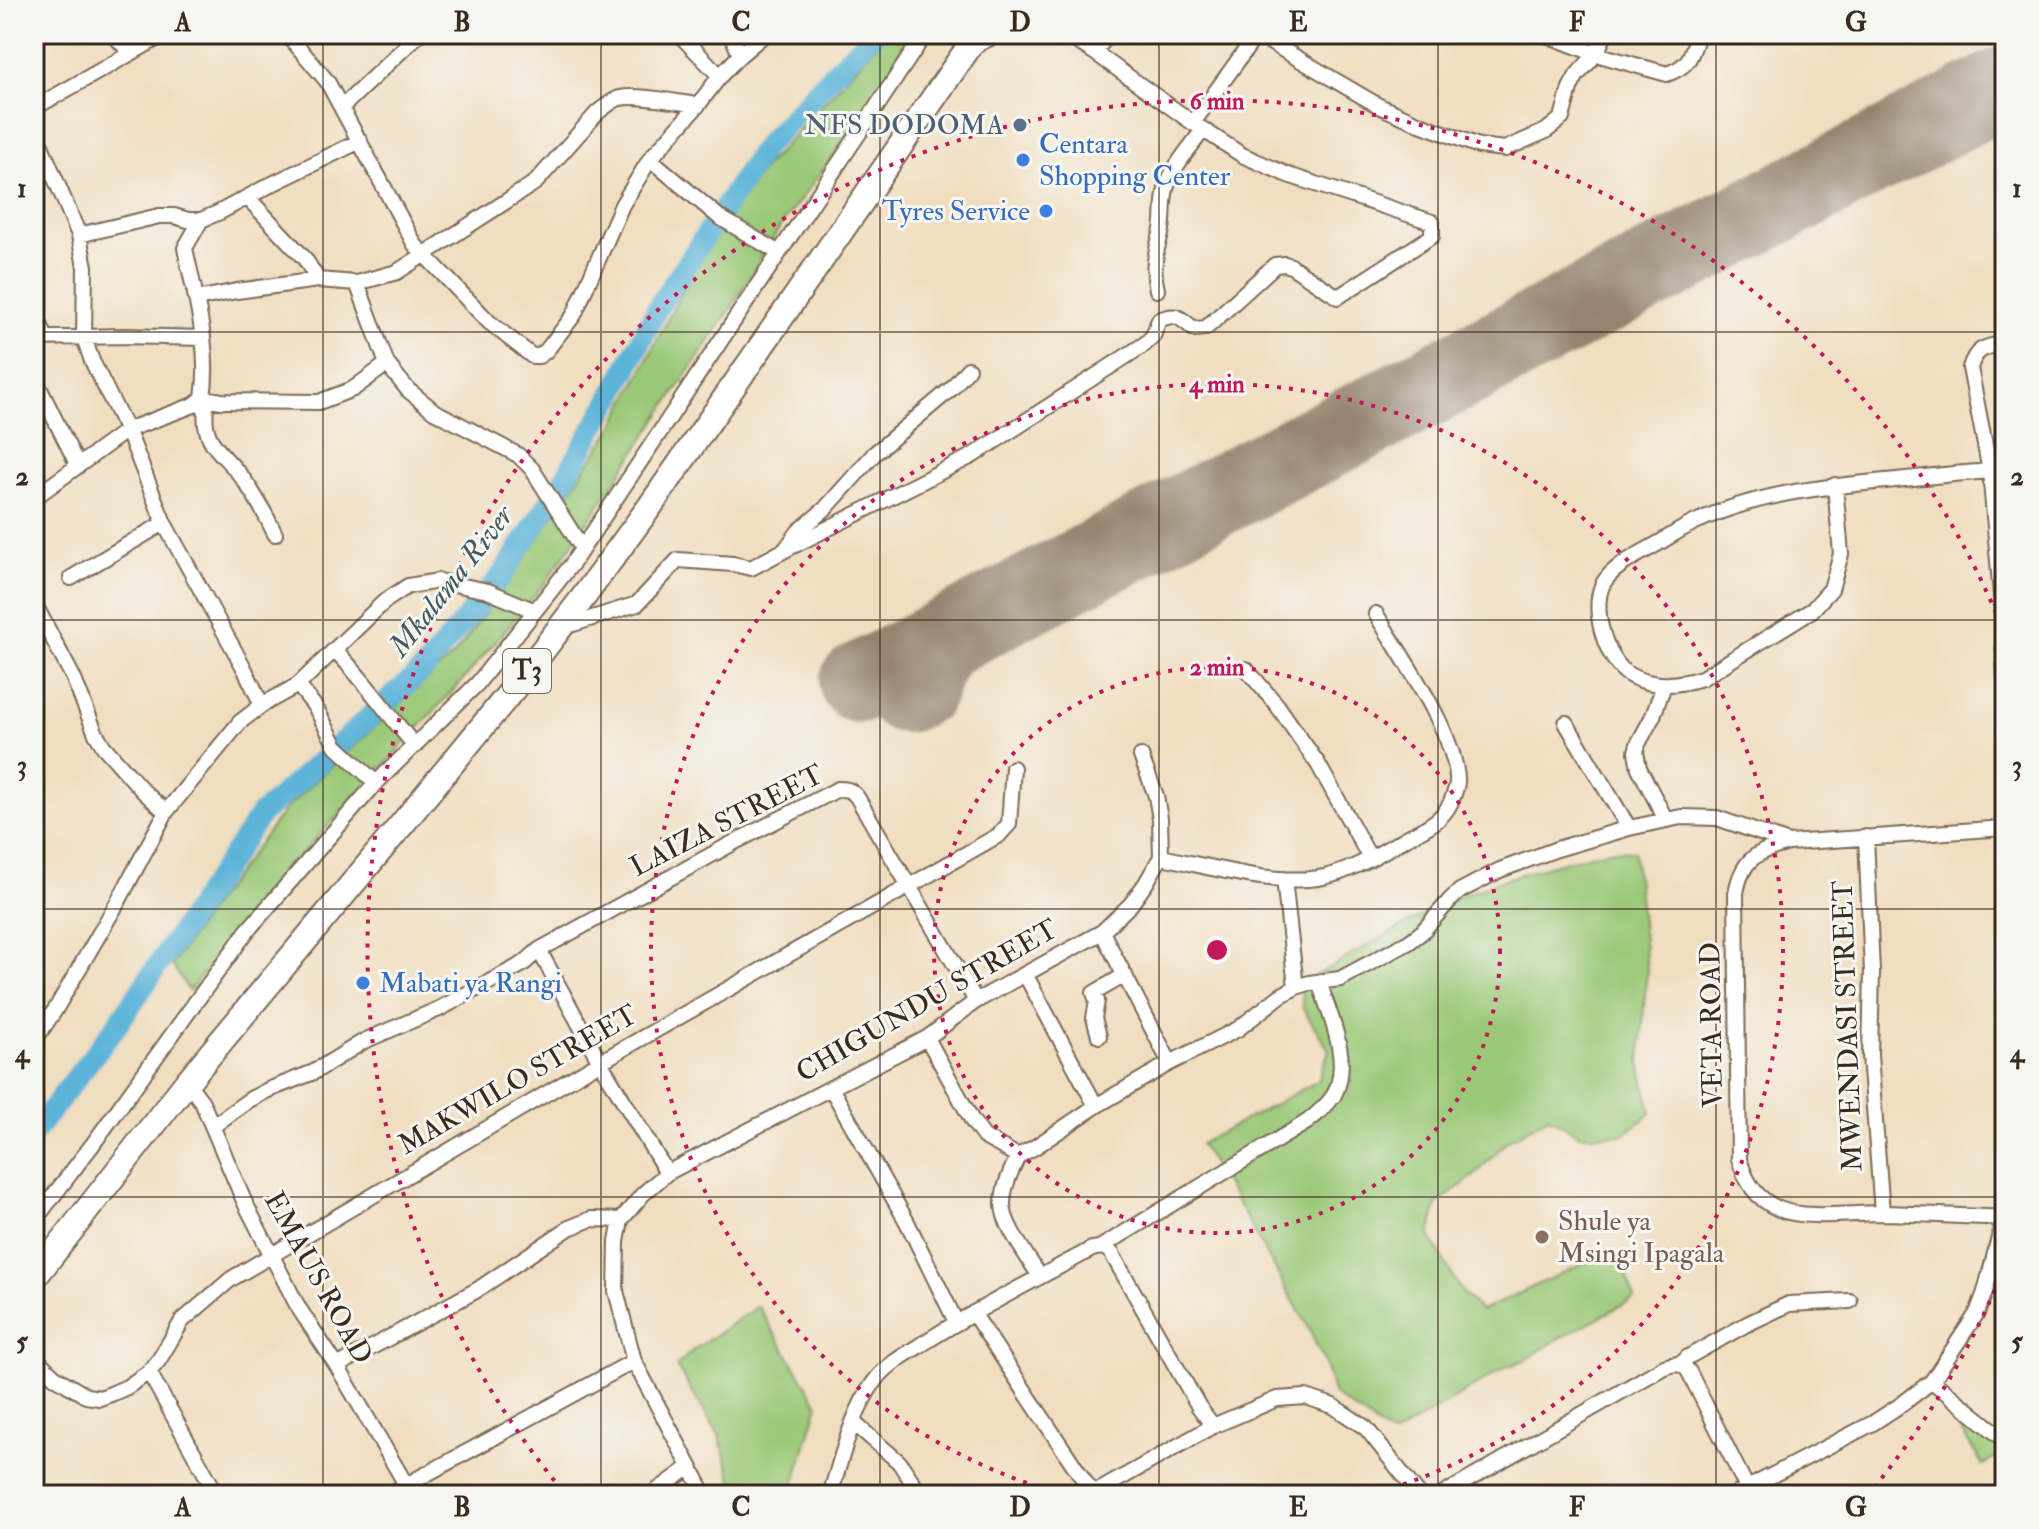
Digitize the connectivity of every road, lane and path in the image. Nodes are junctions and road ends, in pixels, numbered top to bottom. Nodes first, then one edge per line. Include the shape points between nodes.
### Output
1 (113, 34) edge
2 (165, 34) edge
3 (287, 34) edge
4 (419, 34) edge
5 (679, 34) edge
6 (731, 34) edge
7 (765, 34) edge
8 (925, 34) edge
9 (999, 34) edge
10 (1065, 34) edge
11 (1109, 34) edge
12 (1257, 34) edge
13 (1544, 34) edge
14 (1605, 34) edge
15 (1698, 34) edge
16 (972, 43) edge
17 (1094, 52) junction
18 (131, 53) junction
19 (1596, 54) junction
20 (740, 55) junction
21 (720, 76) junction
22 (698, 105) junction
23 (342, 107) junction
24 (34, 108) edge
25 (1198, 126) junction
26 (34, 129) edge
27 (360, 141) junction
28 (650, 159) junction
29 (248, 198) junction
30 (201, 220) junction
31 (79, 235) junction
32 (779, 253) junction
33 (423, 255) junction
34 (318, 280) junction
35 (357, 283) junction
36 (1157, 290) dead end
37 (196, 299) junction
38 (34, 311) edge
39 (40, 338) edge
40 (84, 338) junction
41 (203, 338) junction
42 (2005, 343) edge
43 (387, 364) junction
44 (968, 369) dead end
45 (34, 377) edge
46 (205, 399) junction
47 (127, 430) junction
48 (78, 466) junction
49 (1998, 470) edge
50 (1835, 485) junction
51 (34, 498) edge
52 (164, 523) junction
53 (275, 534) dead end
54 (582, 548) junction
55 (785, 550) junction
56 (71, 578) dead end
57 (34, 603) edge
58 (535, 611) junction
59 (1376, 614) dead end
60 (560, 628) junction
61 (335, 650) junction
62 (1246, 669) dead end
63 (2005, 678) edge
64 (298, 685) junction
65 (1664, 685) junction
66 (262, 705) junction
67 (1566, 723) dead end
68 (415, 746) junction
69 (1141, 756) dead end
70 (1013, 768) dead end
71 (376, 783) junction
72 (166, 812) junction
73 (1666, 820) junction
74 (1629, 828) junction
75 (2005, 828) edge
76 (1866, 837) junction
77 (1789, 843) junction
78 (1161, 857) junction
79 (1370, 858) junction
80 (1284, 879) junction
81 (909, 886) junction
82 (1102, 932) junction
83 (539, 950) junction
84 (1025, 974) junction
85 (1125, 975) junction
86 (1319, 982) junction
87 (1296, 987) junction
88 (976, 1001) junction
89 (1099, 1036) dead end
90 (927, 1038) junction
91 (34, 1041) edge
92 (600, 1062) junction
93 (1170, 1063) junction
94 (187, 1082) junction
95 (831, 1088) junction
96 (1096, 1106) junction
97 (213, 1126) junction
98 (1018, 1156) junction
99 (667, 1173) junction
100 (1882, 1213) junction
101 (2005, 1214) edge
102 (621, 1220) junction
103 (34, 1221) edge
104 (1101, 1247) junction
105 (271, 1255) junction
106 (1040, 1277) junction
107 (34, 1278) edge
108 (1850, 1301) dead end
109 (973, 1313) junction
110 (956, 1322) junction
111 (34, 1357) edge
112 (634, 1361) junction
113 (1681, 1364) junction
114 (337, 1366) junction
115 (149, 1372) junction
116 (1932, 1381) junction
117 (854, 1423) junction
118 (1213, 1426) junction
119 (2005, 1440) edge
120 (690, 1467) junction
121 (409, 1490) edge
122 (1740, 1492) edge
123 (1092, 1494) edge
124 (217, 1495) edge
125 (388, 1495) edge
126 (651, 1495) edge
127 (705, 1495) edge
128 (830, 1495) edge
129 (921, 1495) edge
130 (1419, 1495) edge
131 (1442, 1495) edge

1 - 18 street
2 - 18 street
3 - 23 street
4 - 23 street
5 - 21 street
6 - 20 street
7 - 20 street
8 - 32 street
9 - 16 street
10 - 17 street
11 - 17 street
12 - 19 street via 1393,112 1479,146 1505,149 1562,118 1570,88
12 - 25 street
13 - 19 street
14 - 19 street
15 - 19 street via 1685,65 1667,74
16 - 60 highway, T3
17 - 25 street
18 - 24 street
20 - 21 street
21 - 22 street
22 - 28 street
22 - 33 street via 638,98 609,104 536,182
23 - 27 street
25 - 36 street via 1165,191 1155,250
25 - 55 street via 1266,167 1432,222 1432,236 1338,297 1291,266 1275,265 1206,328 1194,329 1169,315 1159,320 1145,344 972,456
26 - 31 street
27 - 29 street
27 - 33 street
28 - 32 street via 719,217
28 - 33 street via 622,205 574,315 539,356 521,349 489,322
29 - 30 street
29 - 34 street
30 - 31 street via 159,216
30 - 37 street via 185,248
31 - 40 street via 85,267
32 - 54 street
33 - 35 street via 397,272
34 - 35 street
34 - 37 street
35 - 43 street
37 - 41 street
38 - 39 street
39 - 40 street
40 - 41 street
40 - 47 street
41 - 46 street
42 - 49 street via 1982,348 1970,368
43 - 46 street via 353,389 319,402
43 - 54 street via 434,411 518,455
44 - 55 street via 875,453
45 - 48 street
46 - 47 street
46 - 53 street via 208,436 243,480
47 - 48 street
47 - 52 street
48 - 51 street
49 - 50 street
49 - 63 street
50 - 65 street via 1841,554 1831,589 1812,610 1702,678
50 - 65 street via 1761,498 1699,520 1605,579 1599,625 1612,655 1630,676
52 - 56 street
52 - 66 street
54 - 58 street
55 - 60 street via 751,568 678,560 637,604
57 - 72 street via 104,747
58 - 61 street via 488,591 439,581 408,586
58 - 68 street via 477,684
59 - 79 street via 1447,737 1458,781 1451,806 1435,823
60 - 94 highway, T3
61 - 64 street
61 - 68 street
62 - 79 street via 1318,764
64 - 66 street
64 - 71 street via 336,746
65 - 73 street via 1636,752
66 - 72 street via 240,722
67 - 74 street
68 - 71 street
69 - 78 street via 1156,796
70 - 81 street, MAKWILO STREET via 1006,829
71 - 103 street via 247,931
72 - 91 street
73 - 74 street
73 - 77 street via 1717,818
74 - 86 street via 1500,870 1460,891 1409,942 1340,979
75 - 76 street, VETA ROAD
76 - 77 street, VETA ROAD
76 - 100 street, MWENDASI STREET via 1870,1055
77 - 100 street, VETA ROAD via 1750,860 1736,893 1739,1159 1754,1193 1782,1210
78 - 80 street
78 - 82 street, CHIGUNDU STREET via 1131,904
79 - 80 street via 1325,877
80 - 87 street
81 - 83 street, LAIZA STREET via 853,791 838,789
81 - 88 street, LAIZA STREET
81 - 92 street, MAKWILO STREET
82 - 84 street, CHIGUNDU STREET
82 - 85 street
83 - 92 street
83 - 97 street via 439,1009 249,1100
84 - 88 street, CHIGUNDU STREET
84 - 96 street
85 - 89 street via 1094,993
85 - 93 street
86 - 87 street
86 - 104 street via 1341,1057 1334,1094 1322,1110
87 - 93 street via 1238,1029
88 - 90 street, CHIGUNDU STREET
90 - 95 street, CHIGUNDU STREET
90 - 98 street via 979,1130
92 - 99 street
92 - 105 street, MAKWILO STREET
93 - 96 street
94 - 97 street, EMAUS ROAD
94 - 107 highway, T3
95 - 99 street, CHIGUNDU STREET
95 - 110 street
96 - 98 street
97 - 105 street, EMAUS ROAD
98 - 106 street via 1003,1208
99 - 102 street, CHIGUNDU STREET
100 - 101 street, VETA ROAD
101 - 116 street via 1977,1313
102 - 112 street via 616,1291
102 - 114 street via 591,1219 569,1228 477,1290
104 - 106 street
104 - 118 street via 1112,1254
105 - 114 street, EMAUS ROAD
105 - 115 street, MAKWILO STREET via 231,1279 182,1321
106 - 109 street
108 - 113 street via 1789,1304
109 - 110 street
109 - 123 street
110 - 117 street via 887,1368 868,1391
111 - 115 street, MAKWILO STREET via 91,1398 111,1394
112 - 120 street
112 - 121 street
113 - 122 street
113 - 131 street via 1664,1367
114 - 121 street, EMAUS ROAD
115 - 124 street
116 - 119 street
116 - 122 street via 1873,1423
117 - 128 street
117 - 129 street via 899,1462
118 - 123 street
118 - 130 street via 1277,1399 1306,1397 1333,1406 1366,1428
120 - 126 street
120 - 127 street
121 - 125 street

